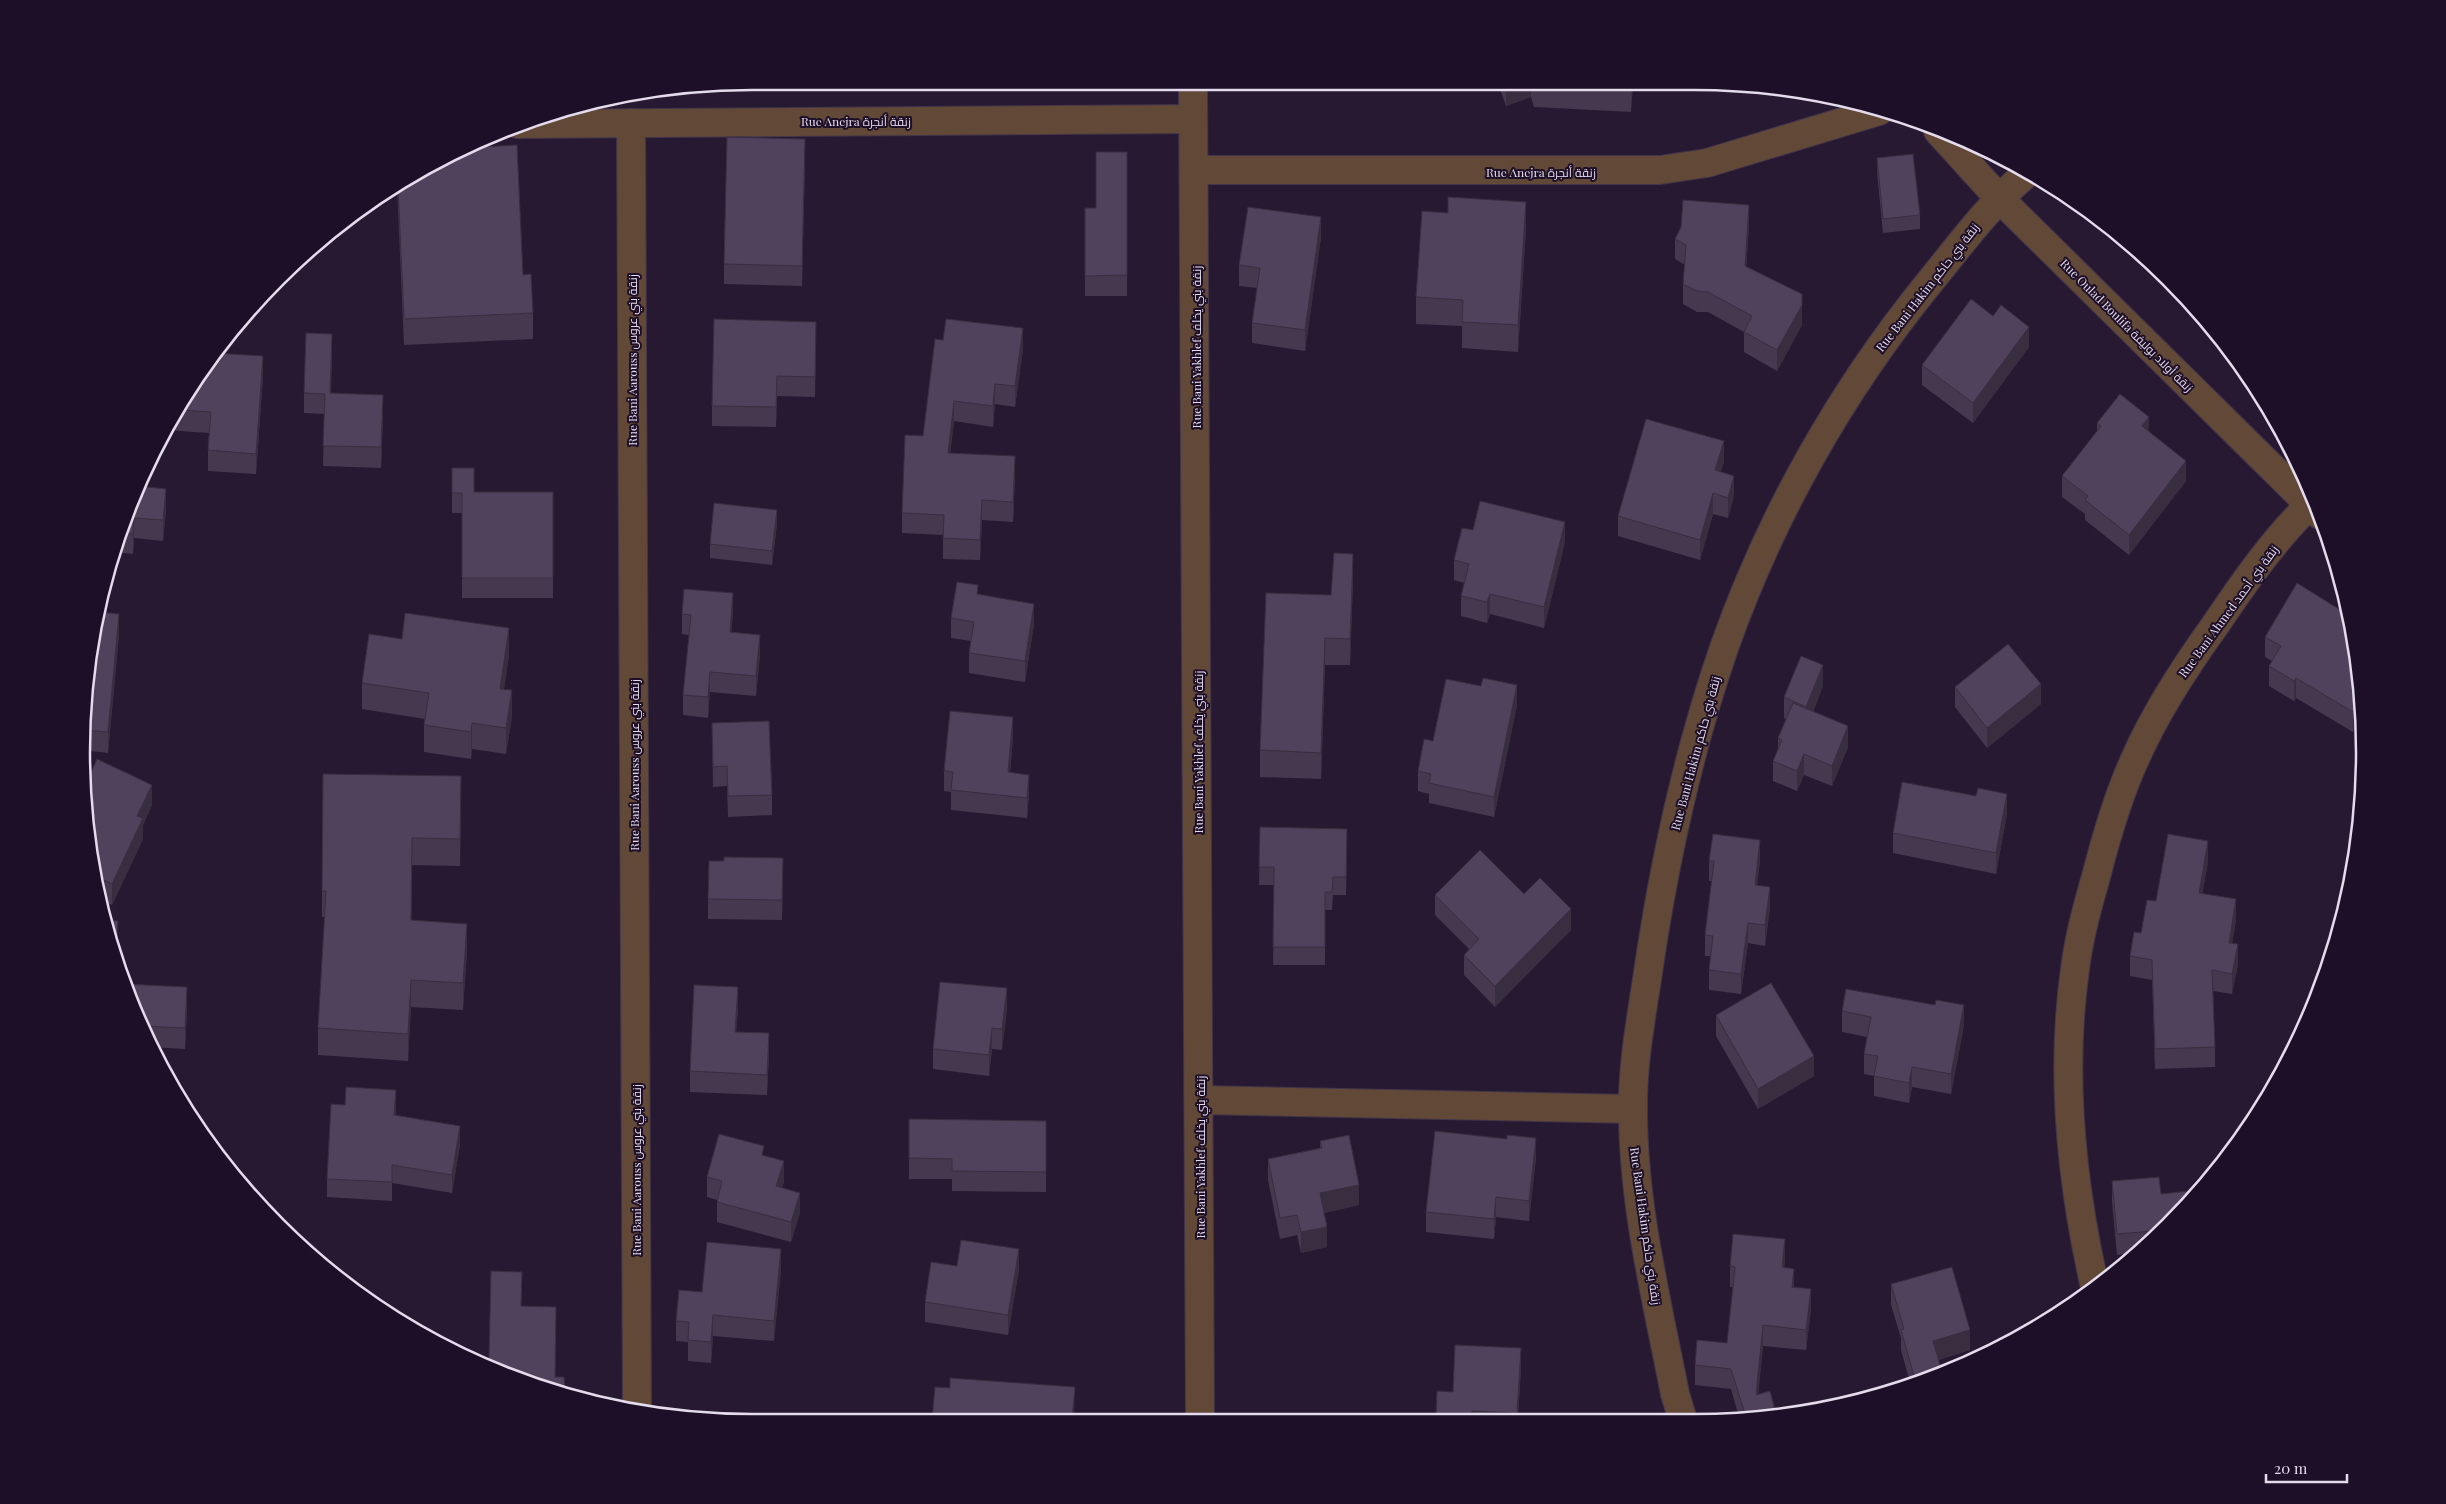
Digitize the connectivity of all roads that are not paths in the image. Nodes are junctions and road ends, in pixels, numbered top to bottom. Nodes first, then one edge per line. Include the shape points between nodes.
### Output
1 (1193, 90) edge
2 (1869, 114) edge
3 (1194, 119) junction
4 (631, 123) junction
5 (543, 124) edge
6 (1946, 140) edge
7 (1195, 170) junction
8 (2022, 177) edge
9 (1998, 197) junction
10 (2305, 498) edge
11 (2311, 512) edge
12 (1200, 1100) junction
13 (1633, 1109) junction
14 (2093, 1280) edge
15 (637, 1403) edge
16 (1200, 1414) edge
17 (1681, 1414) edge

1 - 3 street, Rue Bani Yakhlef زنقة بني يخلف
2 - 7 street, Rue Anejra زنقة أنجرة via 1707,163 1660,170
3 - 4 street, Rue Anejra زنقة أنجرة
3 - 7 street, Rue Bani Yakhlef زنقة بني يخلف
4 - 5 street, Rue Anejra زنقة أنجرة
4 - 15 street, Rue Bani Aarouss زنقة بني عروس
6 - 9 street, Rue Oulad Boulifa زنقة أولاد بوليفة
7 - 12 street, Rue Bani Yakhlef زنقة بني يخلف
8 - 9 street, Rue Bani Hakim زنقة بني حاكم
9 - 10 street, Rue Oulad Boulifa زنقة أولاد بوليفة
9 - 13 street, Rue Bani Hakim زنقة بني حاكم via 1892,328 1853,386 1764,549 1724,646 1701,718 1662,882 1637,1048
11 - 14 street, Rue Bani Ahmed زنقة بني أحمد via 2230,603 2180,674 2135,758 2112,816 2082,930 2075,969 2069,1052 2069,1119 2074,1173
12 - 13 street
12 - 16 street, Rue Bani Yakhlef زنقة بني يخلف
13 - 17 street, Rue Bani Hakim زنقة بني حاكم via 1636,1167 1647,1247

